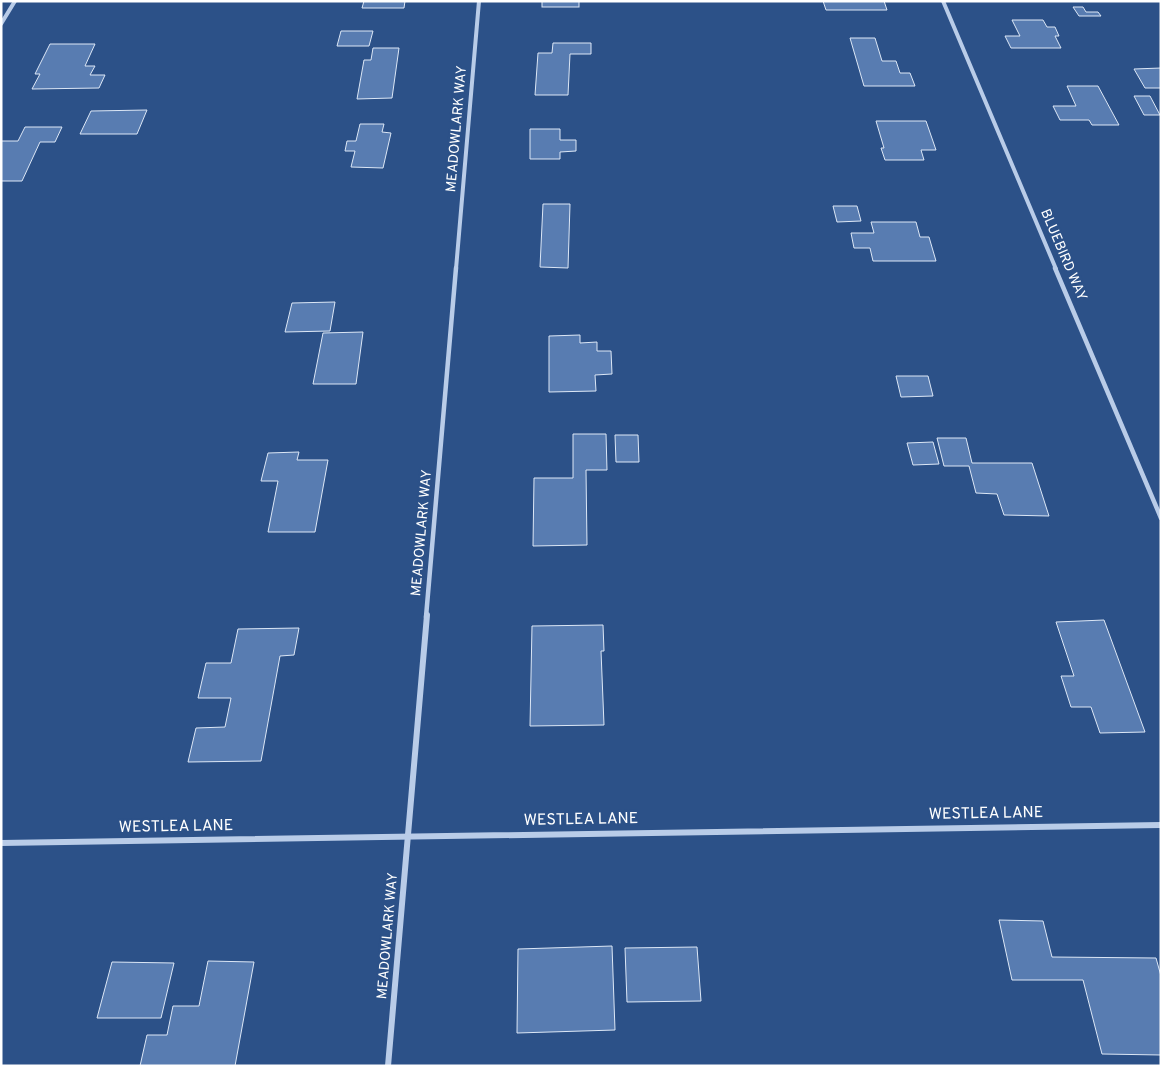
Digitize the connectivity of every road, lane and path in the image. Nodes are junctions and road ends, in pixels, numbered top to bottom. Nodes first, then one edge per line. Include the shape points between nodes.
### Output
1 (15, 1) edge
2 (479, 1) edge
3 (943, 1) edge
4 (1, 24) edge
5 (1161, 518) edge
6 (1161, 825) edge
7 (408, 837) junction
8 (1, 843) edge
9 (388, 1066) edge

1 - 4 street
2 - 7 street, MEADOWLARK WAY
3 - 5 street, BLUEBIRD WAY
6 - 7 street, WESTLEA LANE
7 - 8 street, WESTLEA LANE
7 - 9 street, MEADOWLARK WAY

